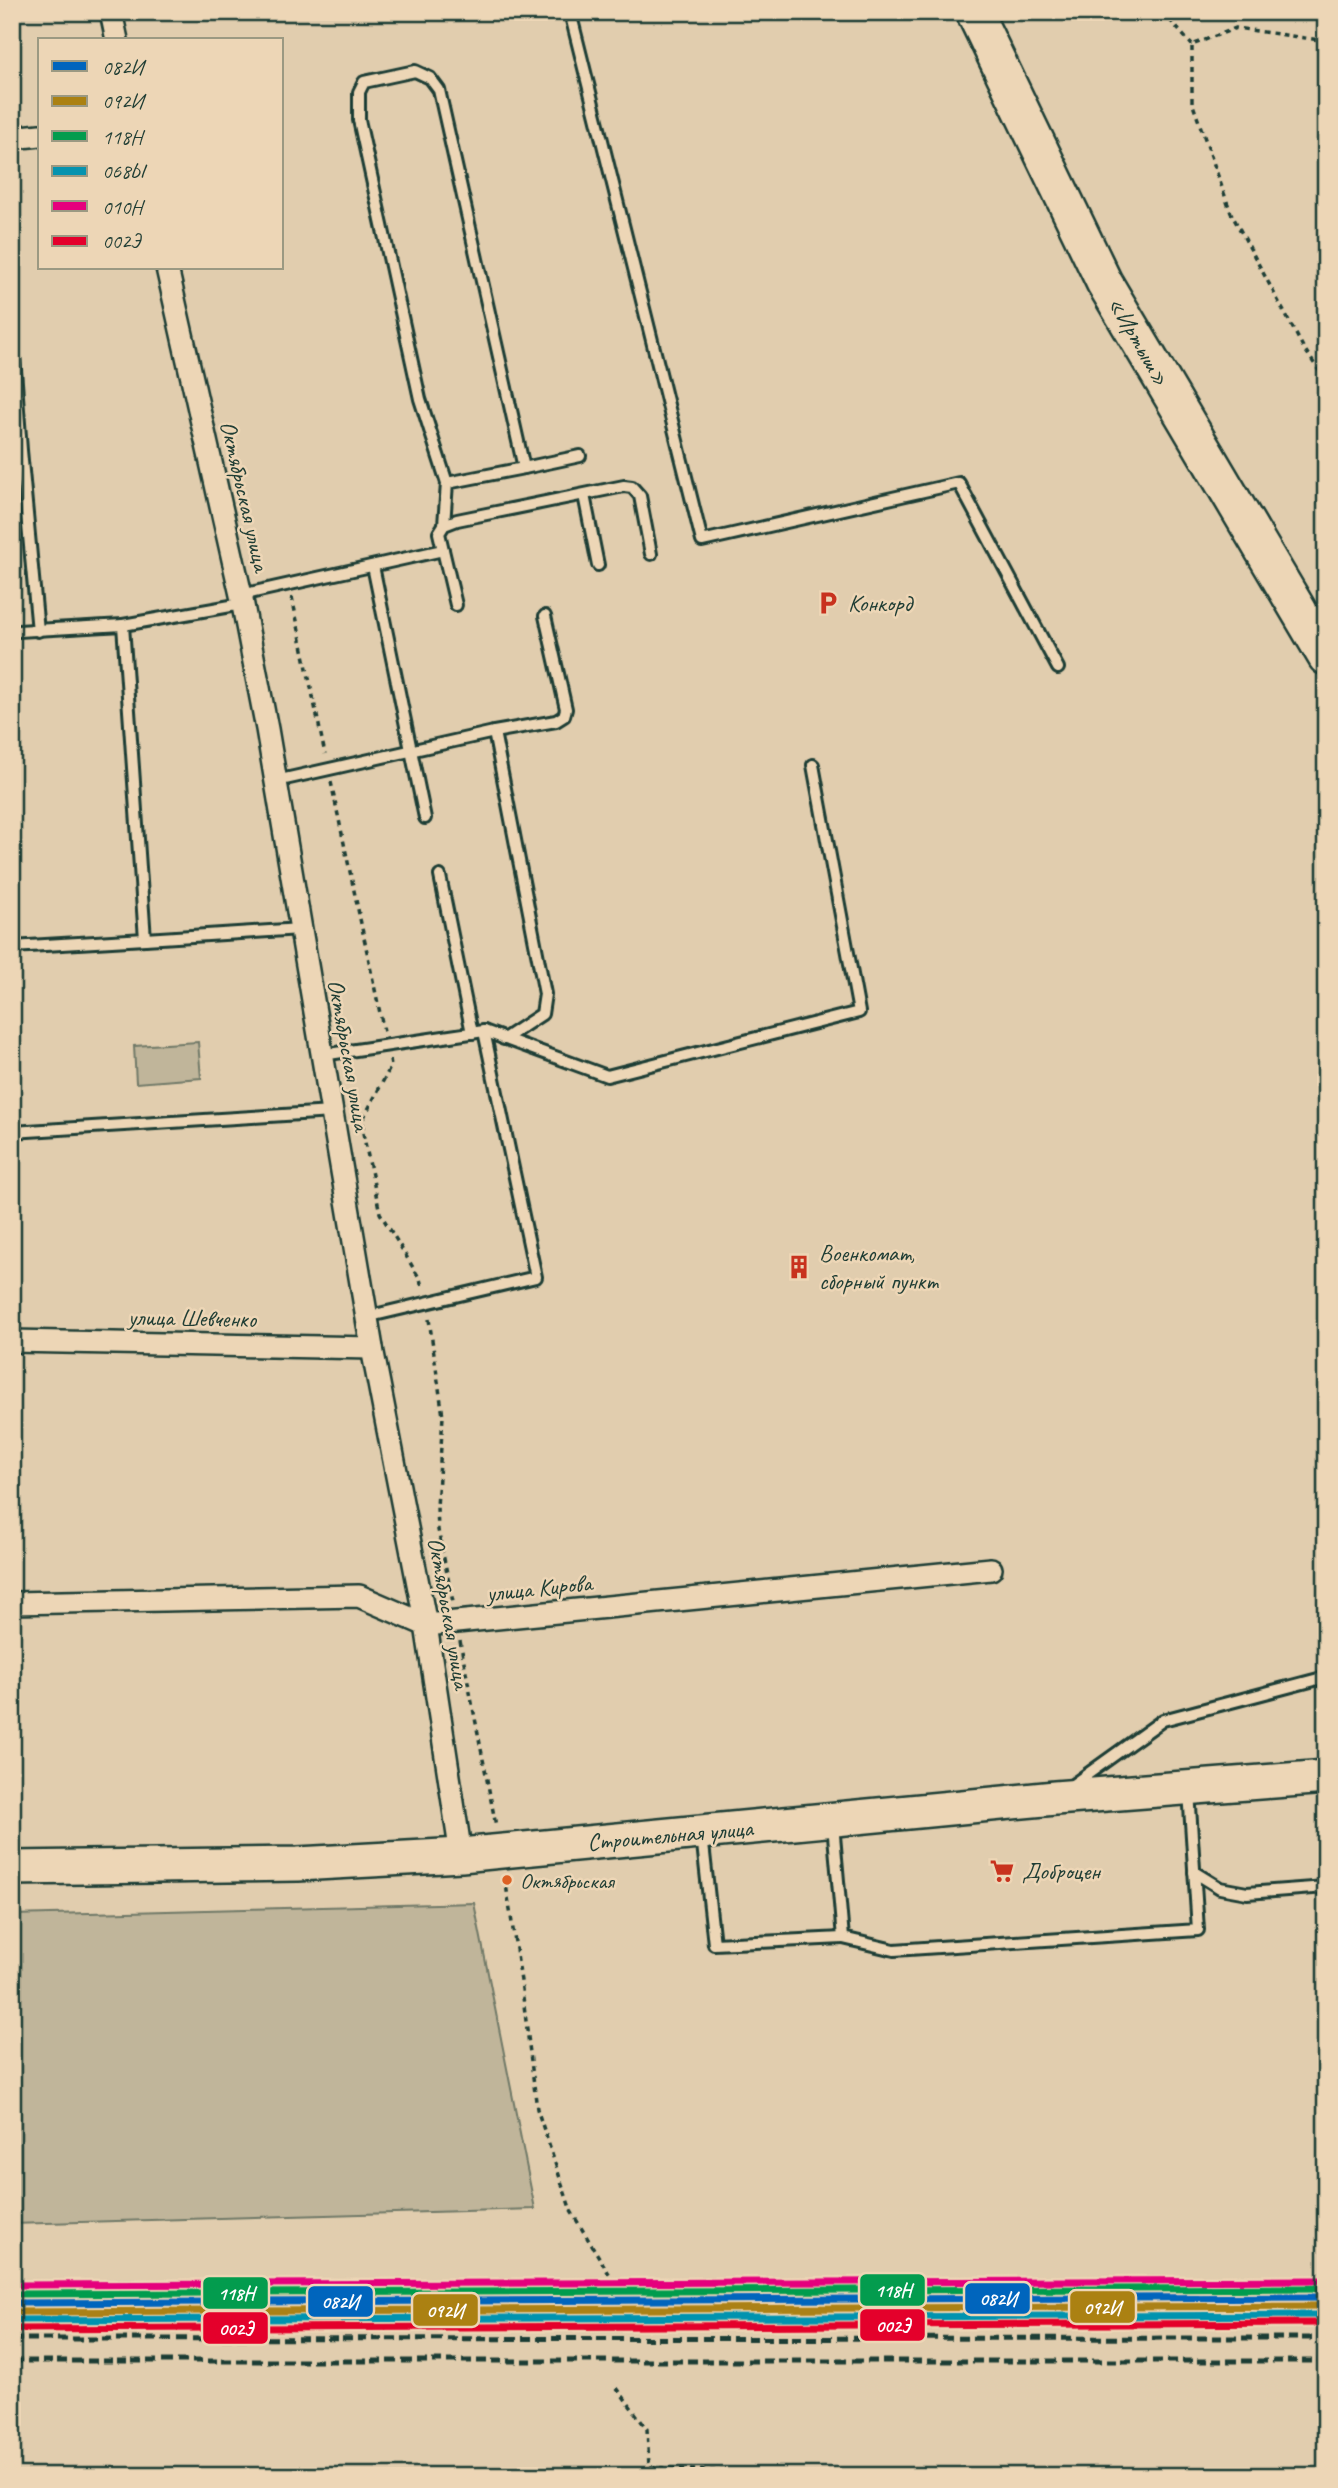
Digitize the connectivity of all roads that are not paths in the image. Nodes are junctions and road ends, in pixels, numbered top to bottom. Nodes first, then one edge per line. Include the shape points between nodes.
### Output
1 (111, 12) edge
2 (570, 12) edge
3 (974, 12) edge
4 (117, 38) edge
5 (38, 135) edge
6 (12, 138) edge
7 (167, 270) edge
8 (12, 329) edge
9 (580, 456) dead end
10 (524, 468) junction
11 (447, 483) junction
12 (584, 495) junction
13 (444, 525) junction
14 (443, 550) junction
15 (651, 554) dead end
16 (598, 565) dead end
17 (373, 566) junction
18 (242, 600) junction
19 (456, 605) dead end
20 (545, 616) dead end
21 (123, 625) junction
22 (18, 631) dead end
23 (38, 631) junction
24 (1326, 657) edge
25 (1058, 668) dead end
26 (494, 732) junction
27 (410, 751) junction
28 (813, 765) dead end
29 (276, 781) junction
30 (425, 818) dead end
31 (440, 876) dead end
32 (301, 929) junction
33 (145, 939) junction
34 (12, 947) edge
35 (478, 1032) junction
36 (505, 1039) junction
37 (322, 1055) junction
38 (332, 1112) junction
39 (12, 1132) edge
40 (366, 1317) junction
41 (12, 1341) edge
42 (372, 1348) junction
43 (991, 1569) dead end
44 (12, 1603) edge
45 (426, 1625) junction
46 (1326, 1677) edge
47 (1326, 1777) edge
48 (1188, 1788) junction
49 (1055, 1798) junction
50 (832, 1819) junction
51 (702, 1832) junction
52 (461, 1854) junction
53 (12, 1868) edge
54 (1194, 1872) junction
55 (1326, 1887) edge
56 (843, 1938) junction

1 - 4 street
2 - 25 lane via 702,541 959,483
3 - 24 highway, «Иртыш» via 1104,282
5 - 6 street
7 - 18 street, Октябрьская улица
8 - 23 lane
9 - 10 lane
10 - 11 lane
10 - 11 lane via 439,90 430,78 415,71 394,75 364,82 359,92 359,120 420,399
11 - 13 lane
12 - 13 lane
12 - 15 lane via 632,487 640,496
12 - 16 lane
13 - 14 lane via 439,533
14 - 17 lane
14 - 19 lane
17 - 18 lane via 289,584
17 - 27 lane
18 - 21 lane
18 - 29 street, Октябрьская улица
20 - 26 lane via 564,716
21 - 23 lane
21 - 33 lane
22 - 23 lane
26 - 27 lane
26 - 36 lane via 545,994 542,1014
27 - 29 lane
27 - 30 lane
28 - 36 lane via 859,1013 607,1076
29 - 32 street, Октябрьская улица
31 - 35 lane
32 - 33 lane
32 - 37 street, Октябрьская улица
33 - 34 lane
35 - 36 lane
35 - 37 lane
35 - 40 lane via 536,1277
37 - 38 street, Октябрьская улица
38 - 39 lane
38 - 40 street, Октябрьская улица
40 - 42 street, Октябрьская улица
41 - 42 street, улица Шевченко
42 - 45 street, Октябрьская улица
43 - 45 street, улица Кирова
44 - 45 street, улица Кирова via 359,1596
45 - 52 street, Октябрьская улица
46 - 49 lane via 1163,1720
47 - 48 main road, Строительная улица
48 - 49 main road, Строительная улица
48 - 54 lane
49 - 50 main road, Строительная улица
50 - 51 main road, Строительная улица
50 - 56 lane
51 - 52 main road, Строительная улица
51 - 56 lane via 714,1944
52 - 53 main road, Строительная улица via 298,1864
54 - 55 lane via 1220,1888 1247,1892
54 - 56 lane via 1198,1930 894,1950

